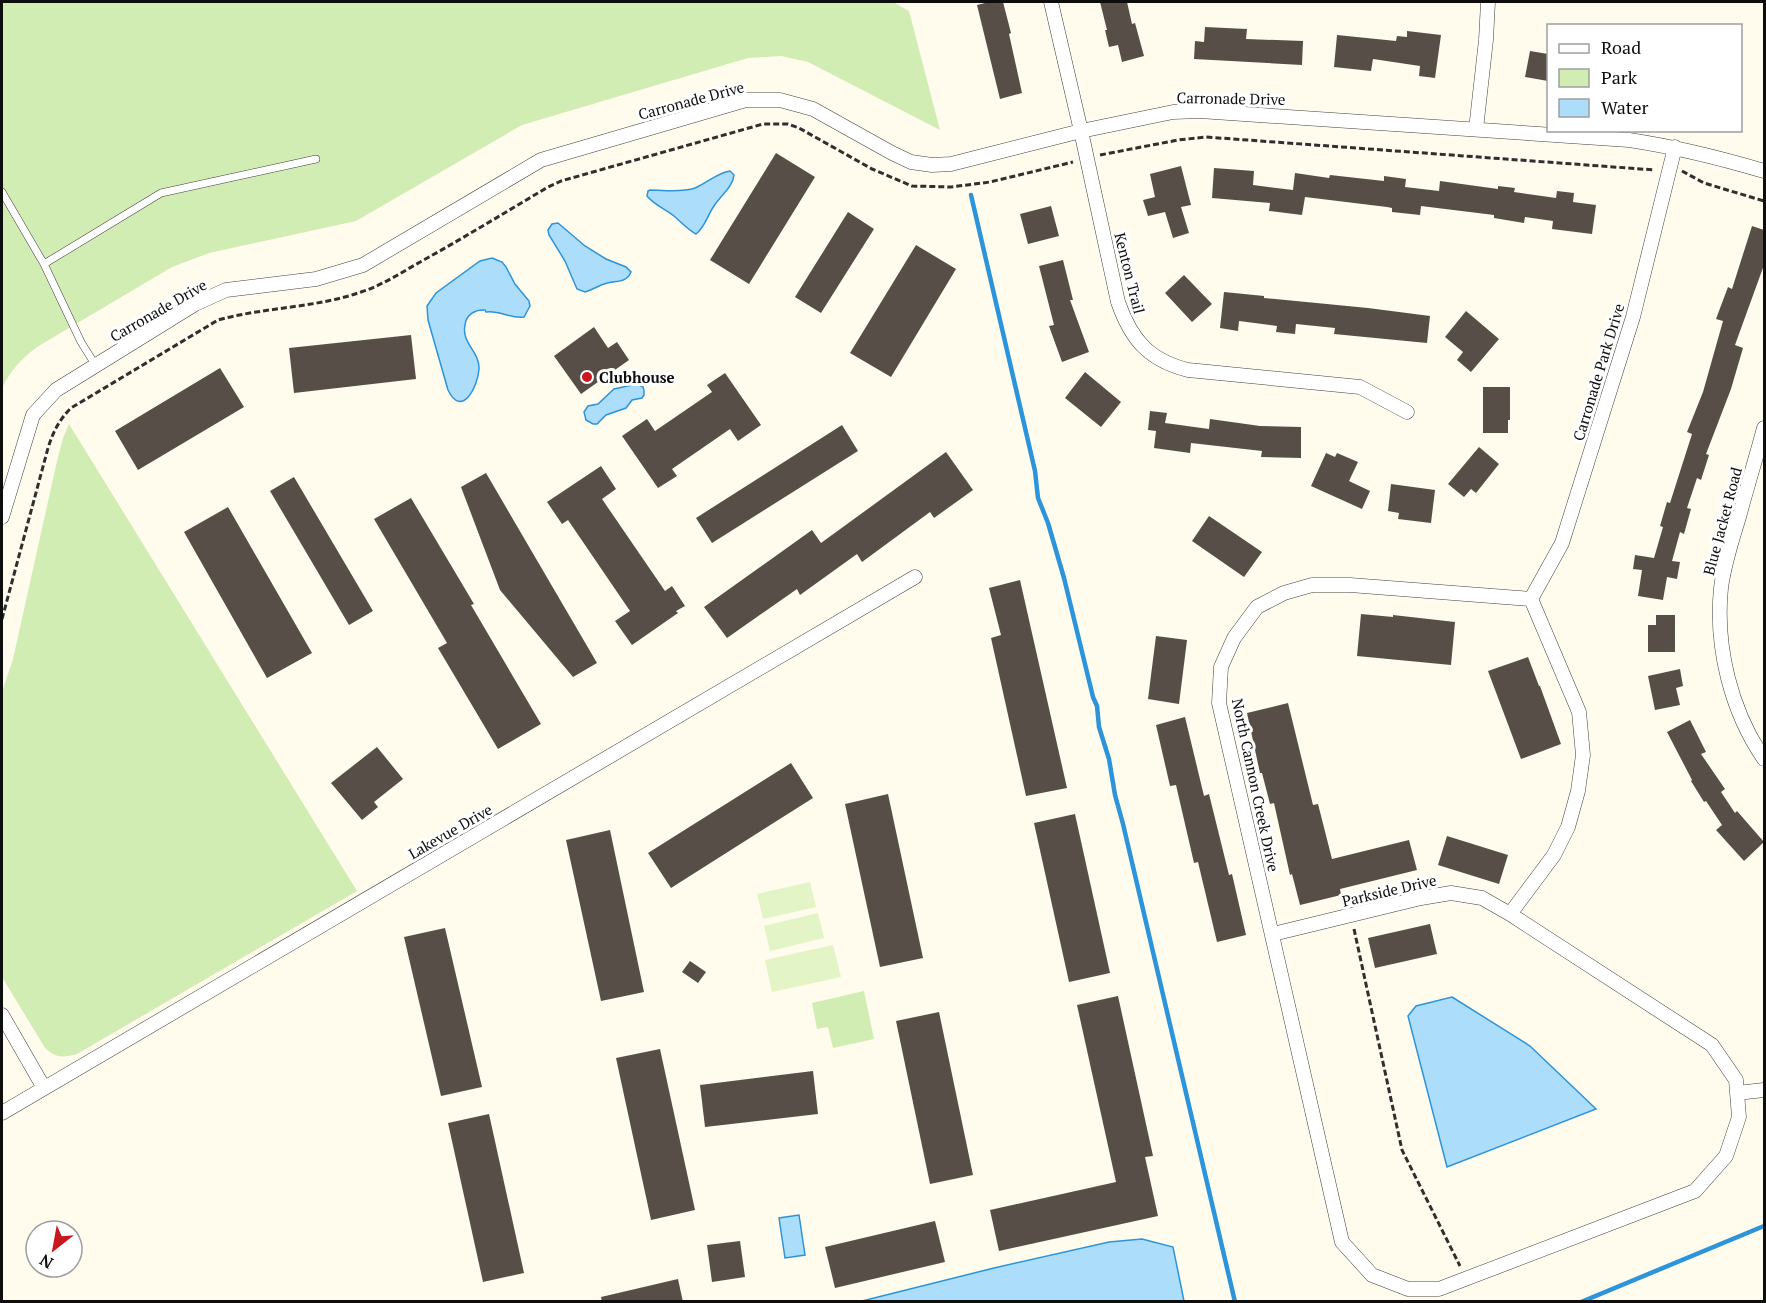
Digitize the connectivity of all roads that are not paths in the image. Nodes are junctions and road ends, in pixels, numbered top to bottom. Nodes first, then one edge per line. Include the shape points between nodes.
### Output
1 (1051, 2) edge
2 (1488, 2) edge
3 (1476, 129) junction
4 (1081, 131) junction
5 (1675, 147) junction
6 (316, 159) dead end
7 (1764, 171) edge
8 (2, 192) edge
9 (44, 264) junction
10 (96, 366) junction
11 (1407, 411) dead end
12 (1764, 428) edge
13 (2, 517) edge
14 (915, 577) dead end
15 (1531, 598) junction
16 (1764, 759) edge
17 (1510, 914) junction
18 (1273, 934) junction
19 (2, 1015) edge
20 (44, 1088) junction
21 (1764, 1090) edge
22 (1737, 1093) junction
23 (2, 1113) edge

1 - 4 street, Kenton Trail
2 - 3 street
3 - 4 street, Carronade Drive via 1200,111 1173,112
3 - 5 street, Carronade Drive
4 - 10 street, Carronade Drive via 951,164 932,165 911,162 813,109 780,100 746,100 541,160 363,265 316,279 226,290 195,304
4 - 11 street, Kenton Trail via 1118,302 1128,328 1141,345 1163,361 1188,370 1360,387
5 - 7 street, Carronade Drive
5 - 15 street, Carronade Park Drive via 1633,317 1562,543
6 - 9 lane via 160,193
8 - 9 lane
9 - 10 lane
10 - 13 street, Carronade Drive via 56,390 33,415
12 - 16 street, Blue Jacket Road via 1721,589 1726,674 1739,712
14 - 20 street, Lakevue Drive
15 - 17 street via 1579,712 1583,755 1568,827 1554,855
15 - 18 street, North Cannon Creek Drive via 1312,585 1257,607 1234,638 1221,667 1220,703
17 - 18 street, Parkside Drive via 1482,898 1451,893
17 - 22 street, Parkside Drive via 1712,1045 1736,1080
18 - 22 street, North Cannon Creek Drive via 1342,1242 1372,1275 1408,1289 1439,1289 1695,1191 1726,1156 1739,1117
19 - 20 street
20 - 23 street, Lakevue Drive
21 - 22 street

